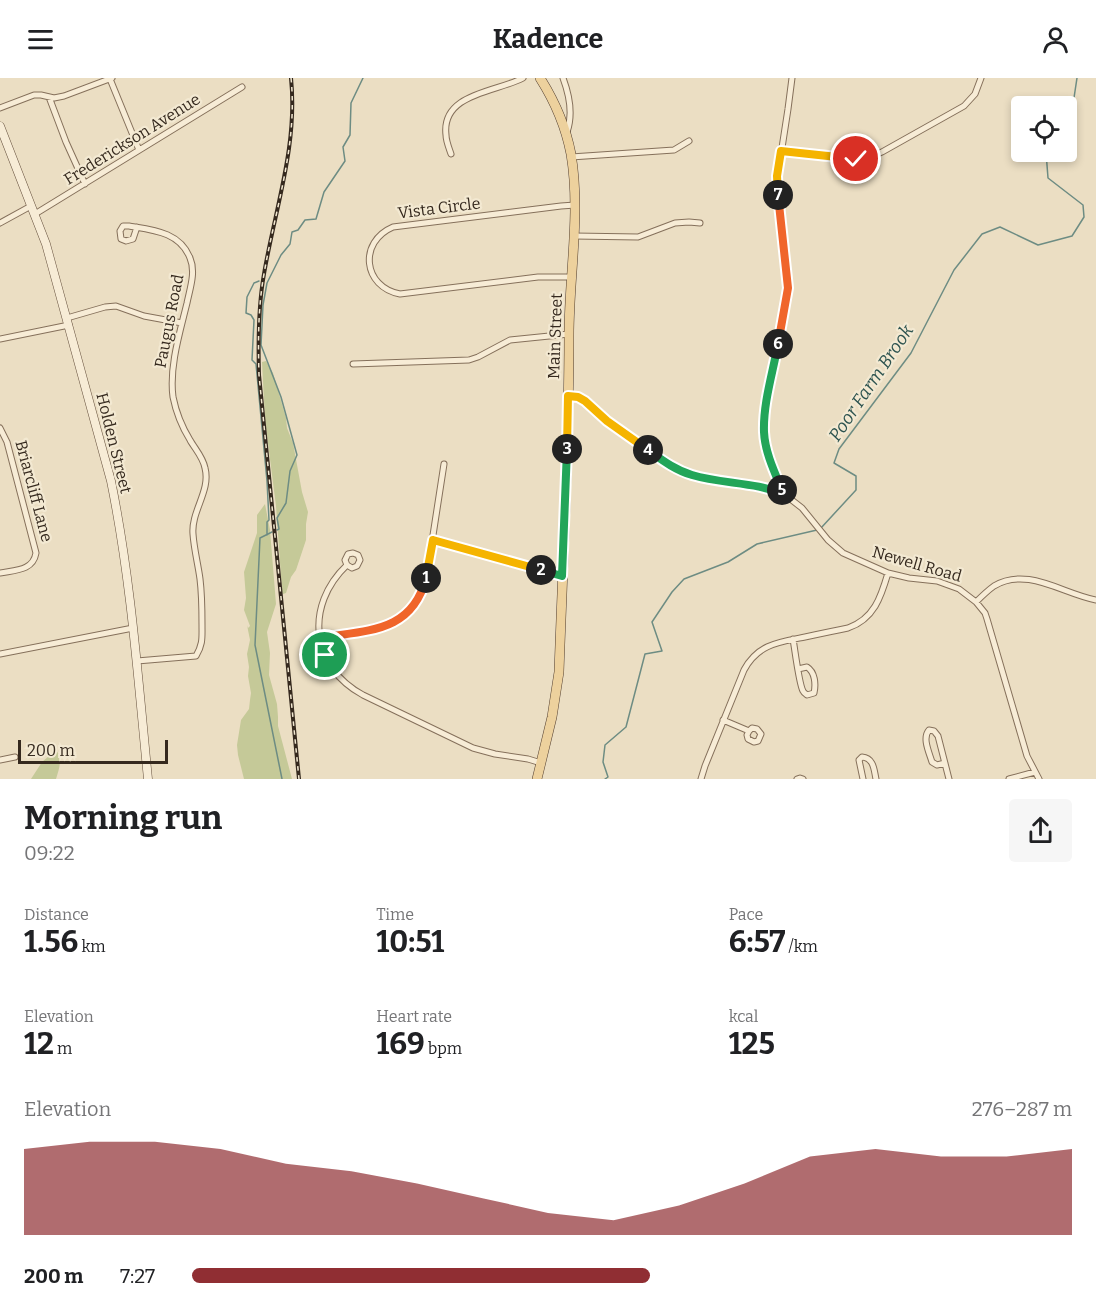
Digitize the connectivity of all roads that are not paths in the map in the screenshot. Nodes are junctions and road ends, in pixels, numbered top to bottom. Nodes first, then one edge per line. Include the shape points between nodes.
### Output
1 (111, 78) edge
2 (523, 78) edge
3 (563, 78) edge
4 (792, 78) edge
5 (981, 78) edge
6 (542, 79) edge
7 (242, 87) dead end
8 (50, 97) junction
9 (0, 108) edge
10 (0, 126) edge
11 (566, 134) junction
12 (689, 141) dead end
13 (140, 150) junction
14 (781, 151) junction
15 (451, 154) dead end
16 (571, 157) junction
17 (85, 184) junction
18 (575, 205) junction
19 (33, 210) junction
20 (0, 223) edge
21 (700, 223) dead end
22 (137, 227) dead end
23 (574, 236) junction
24 (572, 278) junction
25 (68, 321) junction
26 (182, 323) junction
27 (569, 334) junction
28 (0, 339) edge
29 (352, 364) dead end
30 (568, 396) junction
31 (0, 428) edge
32 (444, 464) dead end
33 (784, 494) junction
34 (433, 540) junction
35 (347, 565) dead end
36 (0, 573) edge
37 (888, 573) junction
38 (562, 576) junction
39 (1096, 600) edge
40 (976, 602) junction
41 (133, 628) junction
42 (320, 638) junction
43 (793, 639) junction
44 (0, 654) edge
45 (137, 661) junction
46 (798, 669) junction
47 (723, 720) junction
48 (748, 730) dead end
49 (15, 757) dead end
50 (0, 760) edge
51 (541, 764) junction
52 (945, 764) junction
53 (1035, 772) junction
54 (148, 779) edge
55 (537, 779) edge
56 (701, 779) edge
57 (797, 779) edge
58 (803, 779) edge
59 (863, 779) edge
60 (876, 779) edge
61 (949, 779) edge
62 (1009, 779) edge
63 (1039, 779) edge

1 - 8 street via 64,96
1 - 13 street
2 - 15 street via 458,104 446,127
3 - 11 street via 570,116
4 - 14 street
5 - 14 street via 975,94 957,112 874,156 856,159
6 - 11 main road, Main Street
7 - 13 street, Frederickson Avenue
8 - 9 street via 34,95
8 - 17 street
10 - 19 main road, Holden Street
11 - 16 main road, Main Street
12 - 16 street via 674,150
13 - 17 street, Frederickson Avenue
14 - 33 street via 777,184 788,288 764,429 771,464
16 - 18 main road, Main Street
17 - 19 street, Frederickson Avenue
18 - 23 main road, Main Street
18 - 24 street, Vista Circle via 393,227 376,239 369,258 377,282 400,294 538,277
19 - 20 street, Frederickson Avenue
19 - 25 main road, Holden Street
21 - 23 street via 675,223 638,237
22 - 26 street, Paugus Road via 170,235 188,252 193,273
23 - 24 main road, Main Street
24 - 27 main road, Main Street
25 - 26 street via 116,306
25 - 28 street
25 - 41 main road, Holden Street via 111,481
26 - 45 street, Paugus Road via 172,375 174,400 206,475 193,535 202,603 202,647 196,656
27 - 29 street via 510,340 468,360
27 - 30 main road, Main Street
30 - 33 street, Newell Road via 585,401 672,467 694,476
30 - 38 main road, Main Street
31 - 36 street, Briarcliff Lane via 36,553 28,567
32 - 34 street
33 - 37 street, Newell Road via 802,508 835,547
34 - 38 street
34 - 42 street via 423,589 402,618 388,626
35 - 42 street via 322,603
37 - 40 street, Newell Road via 944,583
37 - 43 street via 876,607 858,624
38 - 51 main road, Main Street via 559,672
39 - 40 street via 1018,578 993,587
40 - 53 street, Newell Road via 987,619
41 - 44 street
41 - 45 main road, Holden Street
42 - 51 street via 335,673 354,690 473,748
43 - 46 street
43 - 47 street via 771,645 752,658
45 - 54 main road, Holden Street
46 - 46 street via 803,692 813,693 811,670
47 - 48 street
47 - 56 street
49 - 50 street
51 - 55 main road, Main Street
52 - 52 street via 938,736 929,730 926,740 932,762
52 - 61 street
53 - 62 street
53 - 63 street, Newell Road
57 - 58 street
59 - 60 street via 859,760 862,757 872,761

